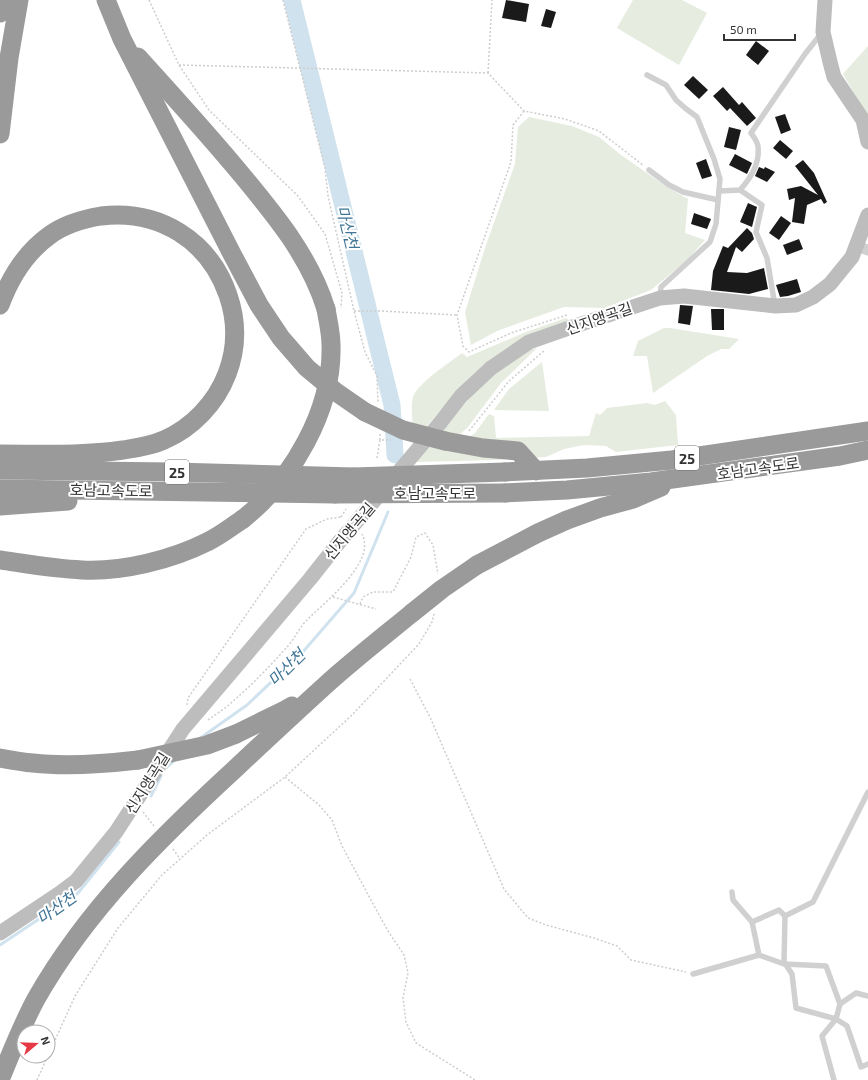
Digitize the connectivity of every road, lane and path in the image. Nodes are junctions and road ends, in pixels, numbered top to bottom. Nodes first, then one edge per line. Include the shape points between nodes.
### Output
1 (2, 0) edge
2 (19, 0) edge
3 (106, 0) edge
4 (149, 0) edge
5 (283, 0) edge
6 (492, 0) edge
7 (825, 0) edge
8 (0, 13) edge
9 (823, 32) junction
10 (122, 39) junction
11 (179, 65) junction
12 (300, 68) junction
13 (488, 73) junction
14 (647, 75) dead end
15 (524, 111) junction
16 (0, 134) edge
17 (868, 142) edge
18 (649, 170) joint
19 (740, 190) junction
20 (719, 191) junction
21 (718, 200) junction
22 (868, 215) edge
23 (862, 248) edge
24 (660, 298) junction
25 (0, 305) edge
26 (775, 306) junction
27 (333, 309) junction
28 (354, 311) junction
29 (568, 314) dead end
30 (457, 315) junction
31 (549, 346) dead end
32 (372, 410) junction
33 (469, 431) dead end
34 (868, 431) edge
35 (380, 432) dead end
36 (380, 440) junction
37 (388, 440) dead end
38 (868, 450) edge
39 (0, 454) edge
40 (96, 454) junction
41 (377, 458) dead end
42 (0, 470) edge
43 (536, 471) junction
44 (217, 473) junction
45 (682, 478) junction
46 (0, 489) edge
47 (183, 491) junction
48 (0, 506) edge
49 (0, 560) edge
50 (439, 580) dead end
51 (333, 597) dead end
52 (360, 604) junction
53 (376, 608) dead end
54 (435, 608) dead end
55 (410, 679) dead end
56 (330, 681) junction
57 (0, 758) edge
58 (285, 777) junction
59 (868, 792) edge
60 (135, 803) junction
61 (158, 831) dead end
62 (169, 845) dead end
63 (180, 859) junction
64 (732, 892) dead end
65 (785, 916) junction
66 (752, 922) junction
67 (0, 933) edge
68 (759, 956) junction
69 (784, 964) junction
70 (693, 974) joint
71 (868, 996) edge
72 (840, 1004) junction
73 (836, 1019) junction
74 (868, 1064) edge
75 (0, 1080) edge
76 (37, 1080) edge
77 (475, 1080) edge
78 (834, 1080) edge

1 - 8 highway
2 - 16 highway
3 - 10 highway
4 - 11 path
5 - 12 path
6 - 13 path
7 - 9 street
9 - 17 street via 834,77 863,120
9 - 19 lane via 751,133 758,146 758,161
10 - 27 highway via 213,140 271,210 302,254 317,285
10 - 32 highway via 228,248 259,305 281,338 307,368 336,392
11 - 12 path
11 - 27 path via 209,110 298,196 324,234 342,293
12 - 13 path
12 - 28 path via 325,168 328,196
13 - 15 path
14 - 20 lane via 666,85 676,100 697,117 720,179
15 - 18 path via 566,119 599,131
15 - 30 path via 513,125 510,162
18 - 21 lane via 683,192
19 - 20 lane
19 - 26 lane via 762,206 756,232 767,258
20 - 21 lane
21 - 24 lane via 716,224 710,242 662,287
22 - 23 street, 신지앵곡길
23 - 26 street, 신지앵곡길 via 830,284 813,297 796,305
24 - 26 street, 신지앵곡길 via 684,296
24 - 60 street, 신지앵곡길, bridge via 529,342 491,368 461,396 183,729
25 - 40 highway via 6,289 27,255 50,235 70,224 89,218 127,215 159,222 187,237 215,266 233,307 236,330 230,367 219,392 198,417 182,431 163,441
27 - 49 highway, bridge via 331,364 319,414 301,451 255,510 206,542 186,551 135,566 83,570
28 - 30 path via 380,310
28 - 32 path via 365,352 377,376
29 - 30 path via 511,333 469,352 462,346
31 - 33 path via 509,381
32 - 43 highway, bridge via 403,430 483,448 518,451
34 - 43 highway, 호남고속도로 / 25 via 672,460
35 - 36 path
36 - 37 path
36 - 41 path
38 - 45 highway, 호남고속도로 / 25
39 - 40 highway
40 - 44 highway
42 - 44 highway, 호남고속도로 / 25
43 - 44 highway, 호남고속도로 / 25, bridge via 354,477
45 - 47 highway, 호남고속도로 / 25, bridge via 506,493 335,494
45 - 56 highway, bridge via 633,499 567,520 477,565 442,588
46 - 47 highway, 호남고속도로 / 25
47 - 48 highway
50 - 52 path via 433,545 425,533 416,537 411,558 393,592 373,592 363,597
51 - 52 path
52 - 53 path
54 - 58 path via 432,622 419,644 351,716
55 - 70 path via 430,717 504,889 528,918 617,946 630,960
56 - 57 highway, bridge via 286,710 206,745 112,763 63,765
56 - 75 highway via 181,819 102,904 62,957 36,999
58 - 63 path via 206,835
58 - 77 path via 319,805 332,820 342,846 388,931 404,955 408,973 403,998 406,1022 416,1043
59 - 65 lane via 813,902
60 - 61 path
60 - 67 street, 신지앵곡길 via 116,832 76,881
62 - 63 path
63 - 76 path via 162,875 118,928 75,996
64 - 66 lane via 733,900
65 - 66 lane via 779,910
65 - 69 lane
66 - 68 lane
68 - 69 lane
68 - 70 lane
69 - 72 lane via 826,966
69 - 73 lane via 792,974 796,1008
71 - 72 lane via 856,993
72 - 73 lane
73 - 74 lane via 846,1026 860,1066
73 - 78 lane via 822,1036

